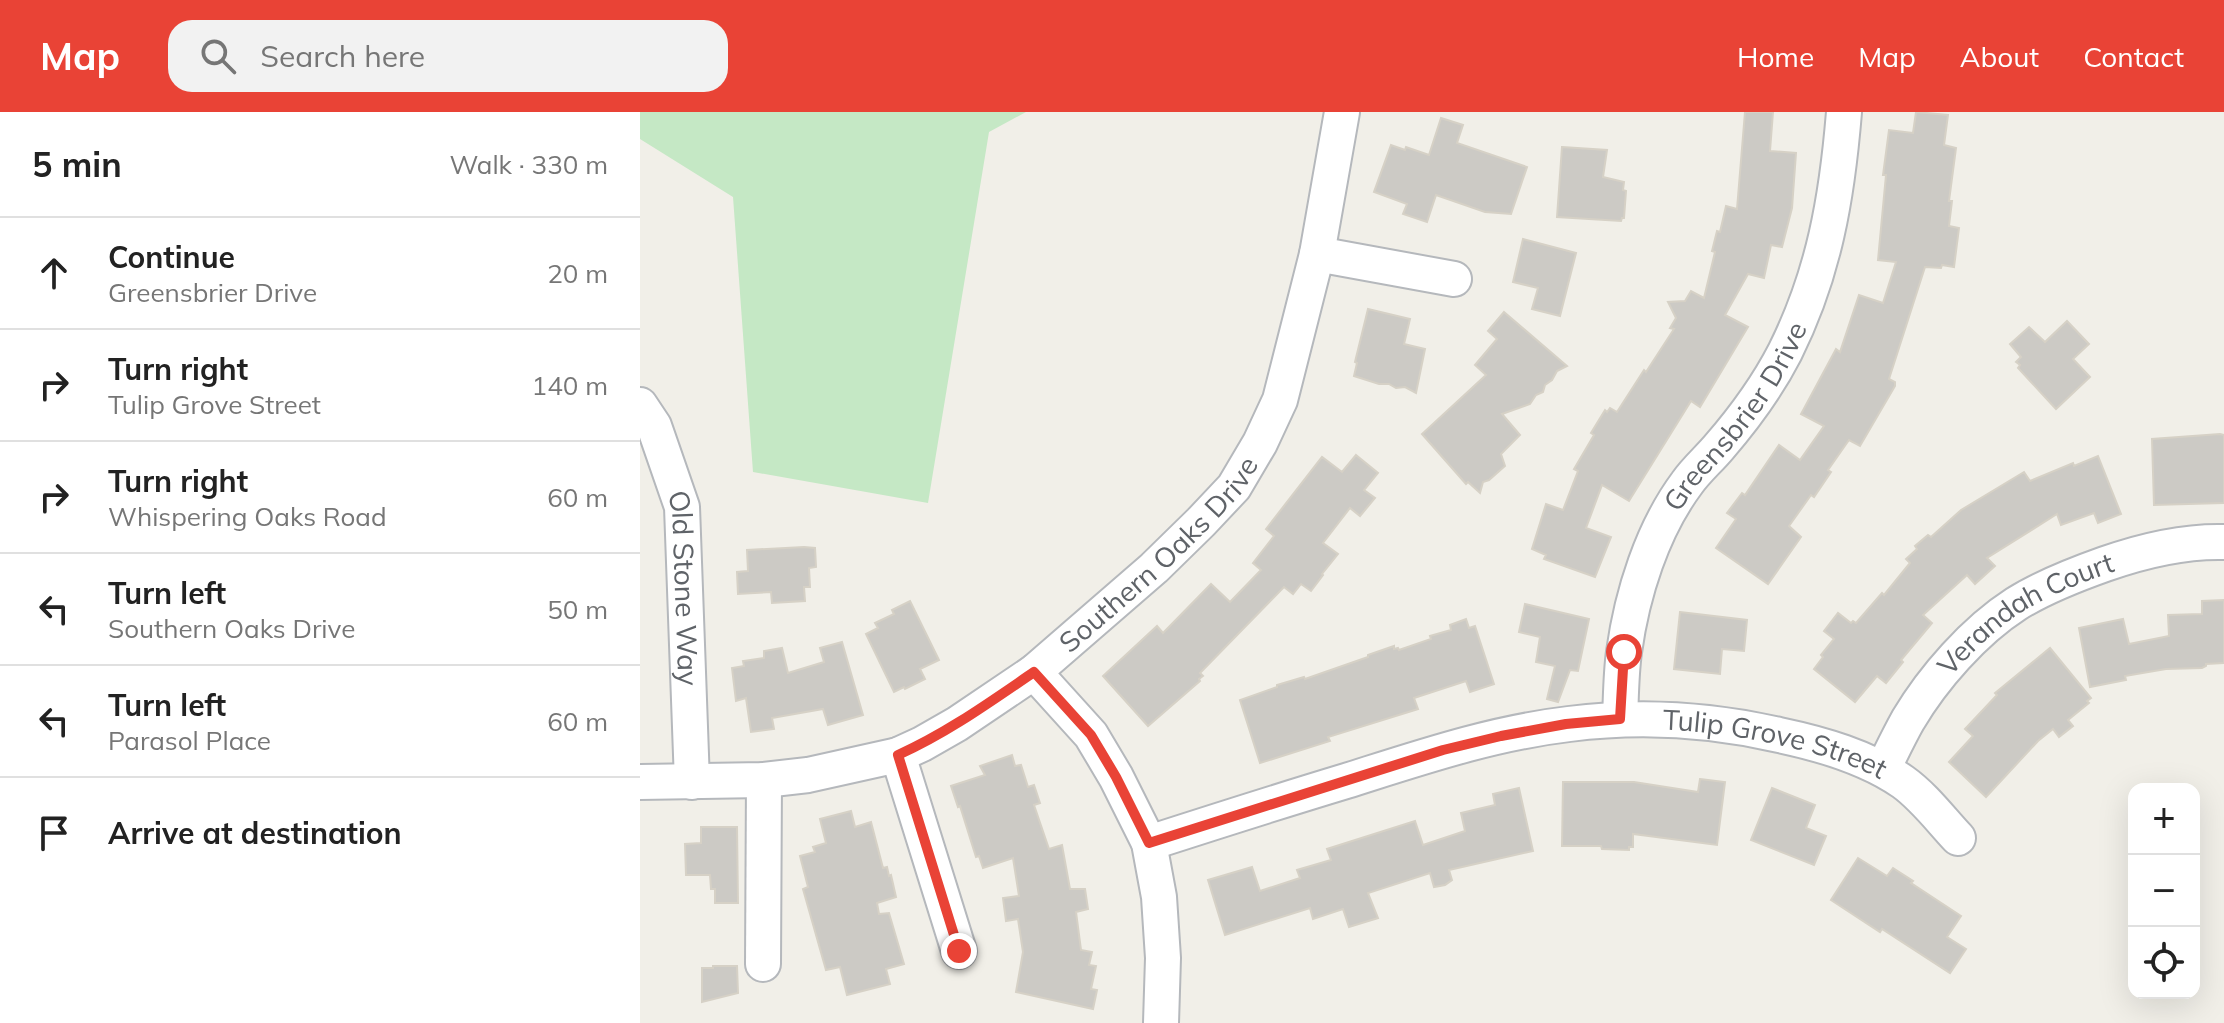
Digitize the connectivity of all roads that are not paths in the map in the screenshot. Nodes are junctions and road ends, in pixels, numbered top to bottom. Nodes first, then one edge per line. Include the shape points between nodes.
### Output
1 (1342, 112) edge
2 (1844, 112) edge
3 (1317, 254) junction
4 (1454, 279) dead end
5 (640, 405) edge
6 (2224, 542) edge
7 (1034, 672) junction
8 (1620, 719) junction
9 (898, 755) junction
10 (1883, 769) junction
11 (764, 780) junction
12 (640, 782) edge
13 (692, 782) junction
14 (1958, 838) dead end
15 (1149, 843) junction
16 (959, 951) dead end
17 (763, 964) dead end
18 (1161, 1023) edge

1 - 3 street, Southern Oaks Drive
2 - 8 street, Greensbrier Drive via 1835,199 1808,298 1759,397 1687,483 1657,535 1624,652
3 - 4 street
3 - 7 street, Southern Oaks Drive via 1280,400 1234,487 1154,568
5 - 13 street, Old Stone Way via 654,426 682,507
6 - 10 street, Verandah Court via 2135,554 2069,577 2015,604 1940,676
7 - 9 street, Southern Oaks Drive via 957,724
7 - 15 street via 1091,735
8 - 10 street, Tulip Grove Street via 1744,727 1799,739
8 - 15 street, Tulip Grove Street via 1566,724 1443,750
9 - 11 street, Southern Oaks Drive
9 - 16 street
10 - 14 street, Tulip Grove Street via 1907,784
11 - 13 street, Southern Oaks Drive
11 - 17 street
12 - 13 street, Southern Oaks Drive
15 - 18 street via 1159,897

